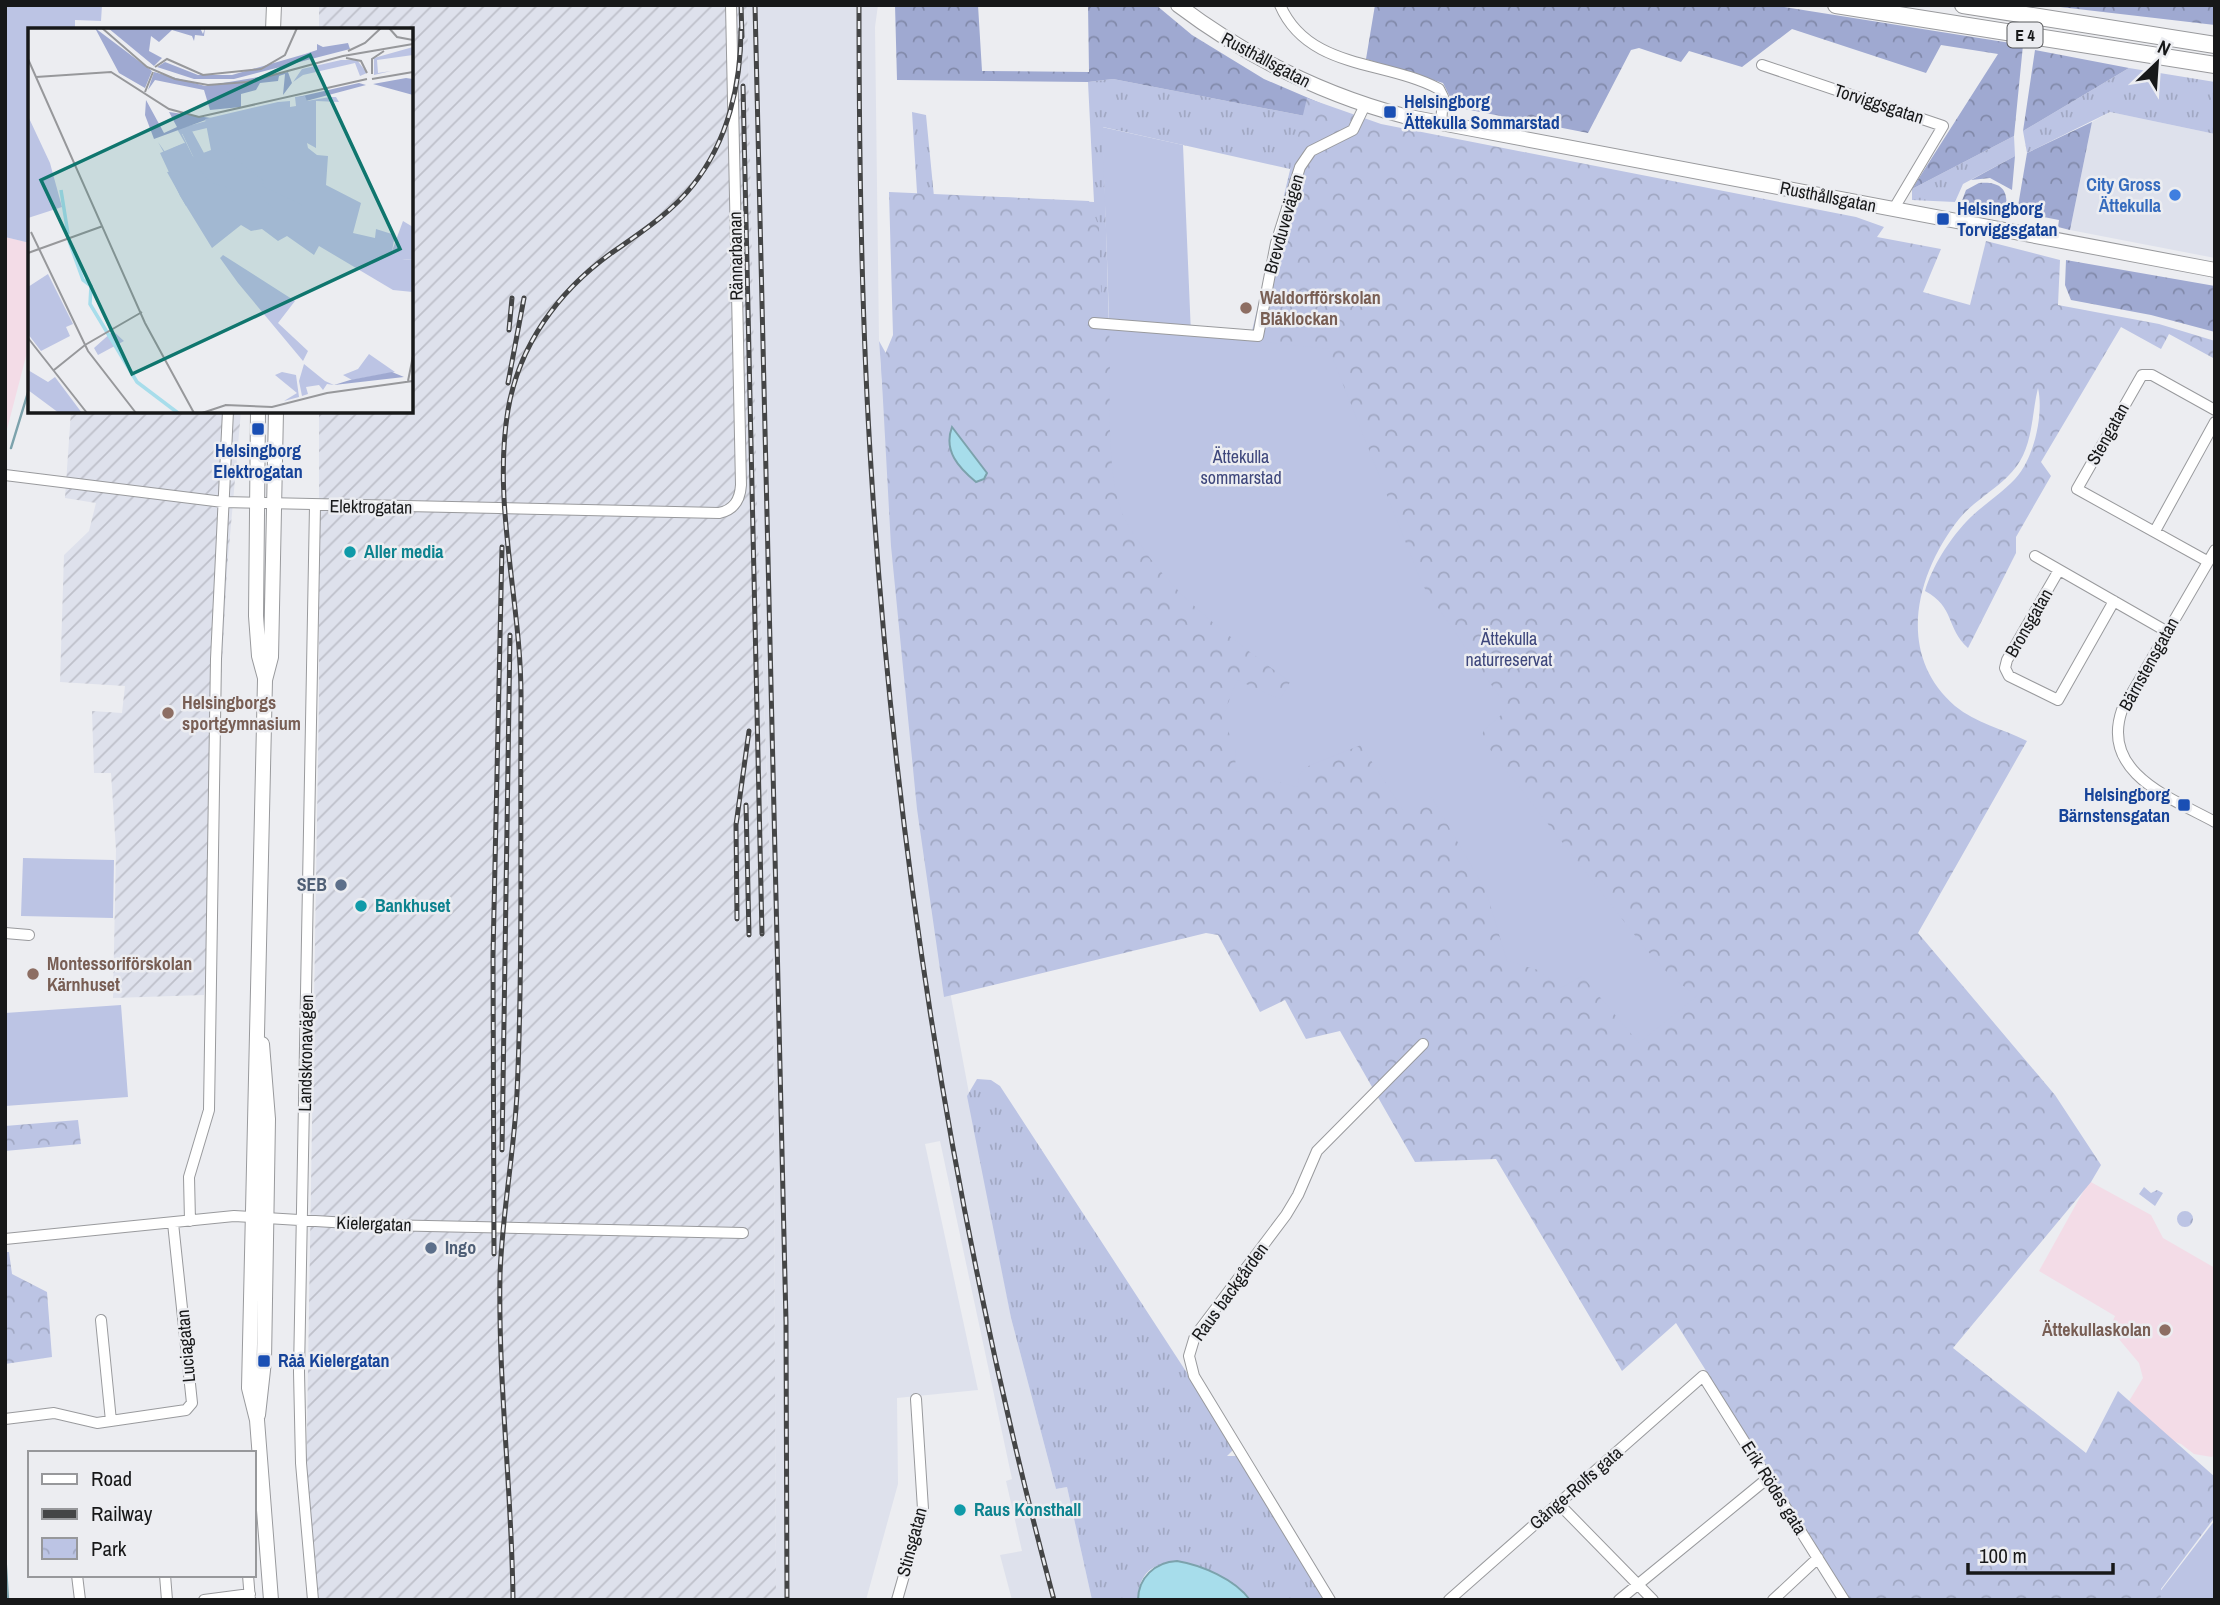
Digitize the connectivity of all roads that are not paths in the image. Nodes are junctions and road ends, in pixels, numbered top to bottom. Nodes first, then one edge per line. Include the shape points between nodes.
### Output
1 (274, 5) edge
2 (732, 5) edge
3 (1178, 5) edge
4 (1280, 5) edge
5 (1836, 5) edge
6 (1963, 5) edge
7 (273, 28) edge
8 (2215, 45) edge
9 (1762, 65) dead end
10 (2215, 65) edge
11 (1365, 105) junction
12 (1441, 124) junction
13 (1893, 210) junction
14 (2215, 270) edge
15 (1094, 323) dead end
16 (2215, 410) edge
17 (228, 413) edge
18 (258, 413) edge
19 (276, 413) edge
20 (2215, 422) edge
21 (5, 475) edge
22 (223, 502) junction
23 (257, 503) junction
24 (274, 504) junction
25 (735, 505) joint
26 (315, 506) junction
27 (2155, 531) junction
28 (2215, 550) edge
29 (2035, 556) dead end
30 (2207, 561) junction
31 (2059, 570) junction
32 (2114, 601) junction
33 (2166, 631) junction
34 (265, 680) junction
35 (2215, 822) edge
36 (5, 933) edge
37 (29, 935) dead end
38 (1423, 1044) dead end
39 (259, 1217) junction
40 (304, 1220) junction
41 (190, 1221) junction
42 (173, 1223) junction
43 (743, 1233) dead end
44 (5, 1239) edge
45 (101, 1320) dead end
46 (1703, 1376) joint
47 (916, 1399) dead end
48 (6, 1419) edge
49 (111, 1421) junction
50 (1768, 1478) junction
51 (1558, 1503) junction
52 (1818, 1558) junction
53 (77, 1577) edge
54 (165, 1577) edge
55 (248, 1577) edge
56 (1637, 1585) junction
57 (250, 1597) edge
58 (80, 1600) edge
59 (167, 1600) edge
60 (204, 1600) edge
61 (271, 1600) edge
62 (313, 1600) edge
63 (897, 1600) edge
64 (1330, 1600) edge
65 (1449, 1600) edge
66 (1619, 1600) edge
67 (1653, 1600) edge
68 (1773, 1600) edge
69 (1844, 1600) edge

1 - 7 main road
2 - 25 street, Rännarbanan via 741,485
3 - 11 main road, Rusthållsgatan via 1270,65
4 - 12 street, Rusthållsgatan via 1295,30 1315,48 1439,89 1443,97
5 - 10 highway, E 4
6 - 8 highway, E 4
9 - 13 street, Torviggsgatan via 1943,126
11 - 12 main road, Rusthållsgatan
11 - 15 street, Brevduvevägen via 1353,130 1311,150 1300,167 1276,243 1258,336
12 - 13 main road, Rusthållsgatan
13 - 14 main road, Rusthållsgatan
16 - 27 street, Stengatan via 2152,375 2142,375 2077,489
17 - 22 street
18 - 23 main road
19 - 24 main road
20 - 27 street
21 - 22 street, Elektrogatan
22 - 23 street, Elektrogatan
22 - 41 street via 209,1110 190,1177
23 - 24 street, Elektrogatan
23 - 34 main road via 256,616
24 - 26 street, Elektrogatan
24 - 34 main road via 271,657
25 - 26 street, Elektrogatan via 719,513
26 - 40 street, Landskronavägen
27 - 30 street, Stengatan
28 - 30 street, Bärnstensgatan
29 - 31 street, Bronsgatan
30 - 33 street, Bärnstensgatan
31 - 32 street, Bronsgatan
31 - 32 street, Bronsgatan via 2007,660 2009,676 2058,700
32 - 33 street, Bronsgatan
33 - 35 street, Bärnstensgatan via 2122,710 2119,748 2141,779
34 - 39 main road via 259,1033 268,1119
36 - 37 street
38 - 64 street, Raus backgården via 1317,1151 1286,1215 1190,1347 1191,1368 1198,1383
39 - 40 street, Kielergatan
39 - 41 street, Kielergatan
39 - 61 main road via 249,1388 257,1420
40 - 43 street, Kielergatan
40 - 62 street, Landskronavägen via 301,1463
41 - 42 street, Kielergatan
42 - 44 street, Kielergatan
42 - 49 street, Luciagatan via 192,1403 186,1410
45 - 49 street
46 - 50 street, Erik Rödes gata
46 - 51 street, Gånge-Rolfs gata
47 - 63 street, Stinsgatan via 923,1509
48 - 49 street, Luciagatan via 54,1413 97,1423
50 - 52 street, Erik Rödes gata
50 - 56 street
51 - 56 street
51 - 65 street, Gånge-Rolfs gata
52 - 68 street
52 - 69 street, Erik Rödes gata
53 - 58 street
54 - 59 street
55 - 57 street
56 - 66 street
56 - 67 street
57 - 60 street

